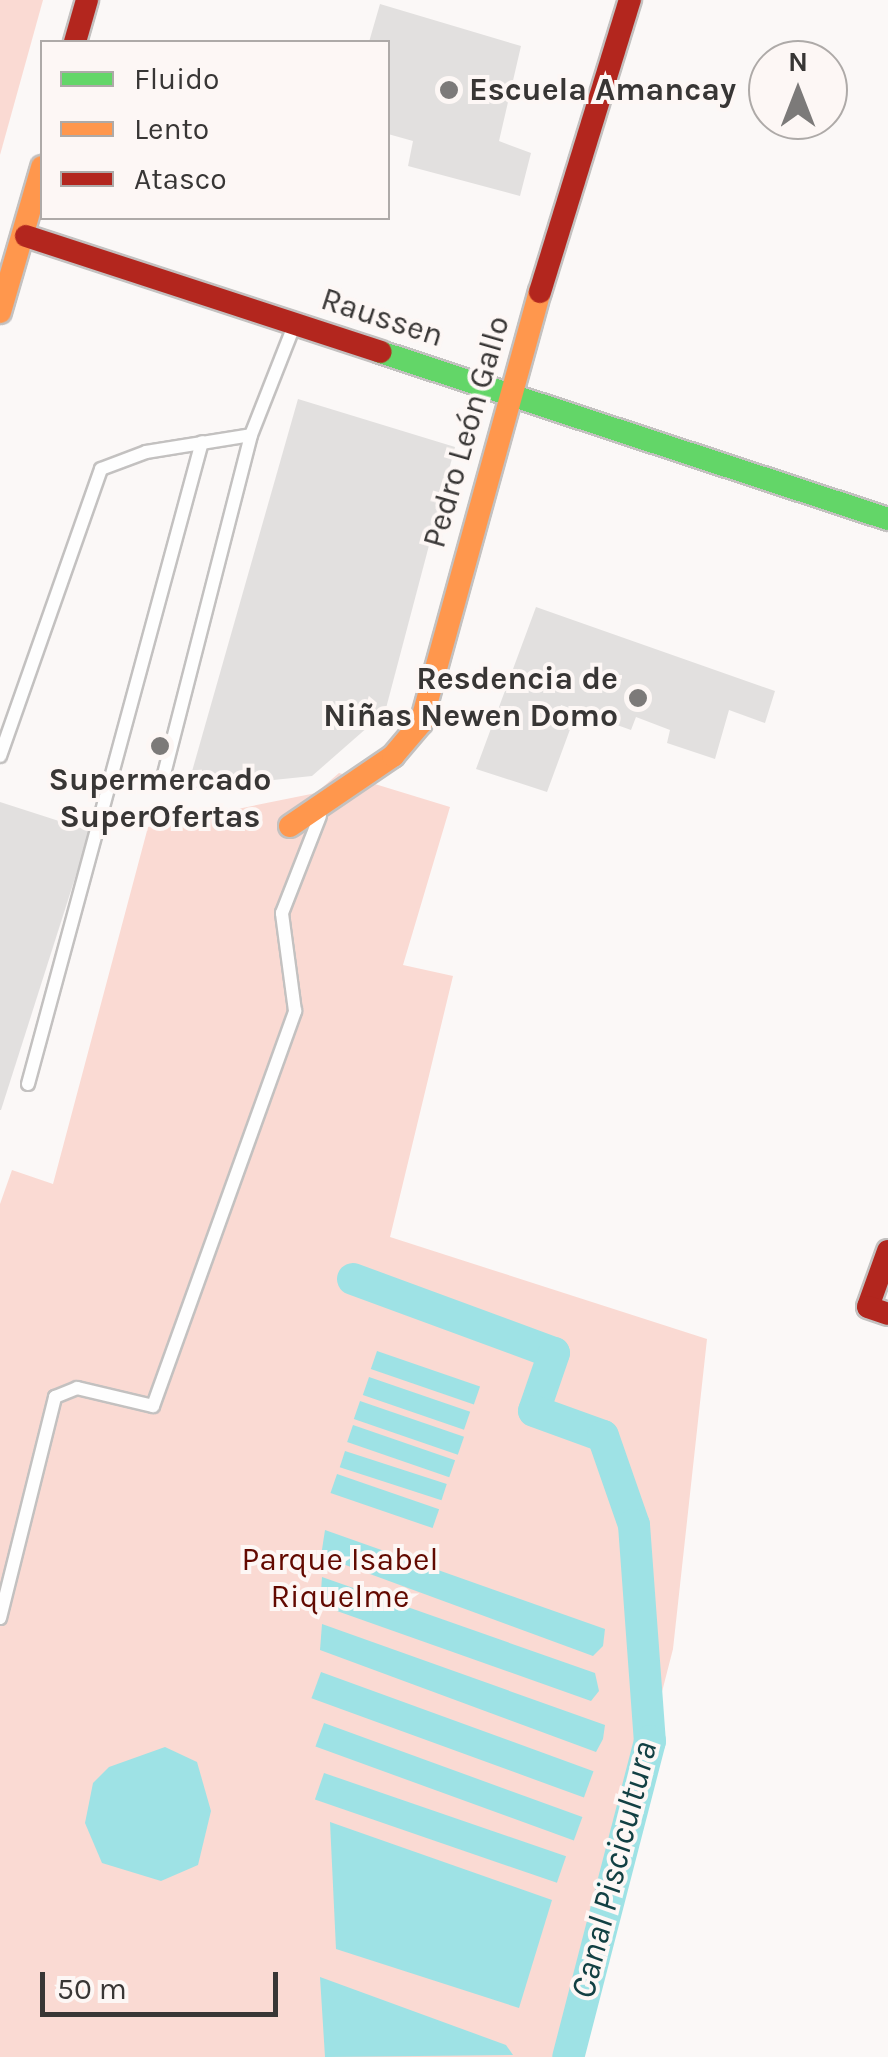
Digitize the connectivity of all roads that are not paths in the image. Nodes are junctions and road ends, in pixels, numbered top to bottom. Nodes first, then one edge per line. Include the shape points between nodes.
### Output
1 (87, 0) edge
2 (630, 0) edge
3 (76, 40) edge
4 (40, 176) edge
5 (26, 236) junction
6 (0, 312) edge
7 (295, 324) junction
8 (508, 394) junction
9 (250, 435) junction
10 (202, 442) junction
11 (888, 519) edge
12 (0, 756) edge
13 (162, 778) dead end
14 (322, 809) junction
15 (290, 826) dead end
16 (28, 1084) dead end
17 (888, 1251) edge
18 (878, 1311) edge
19 (0, 1618) edge

1 - 3 main road
2 - 8 main road, Pedro León Gallo
4 - 5 main road
5 - 6 main road
5 - 7 main road, Raussen
7 - 8 main road, Raussen
7 - 9 lane
8 - 11 main road, Raussen
8 - 14 main road, Pedro León Gallo via 422,723 393,756
9 - 10 lane
9 - 13 lane
10 - 12 lane via 101,469
10 - 16 lane
14 - 15 main road, Pedro León Gallo
14 - 19 lane via 282,913 295,1011 152,1406 77,1388 55,1397
17 - 18 main road

